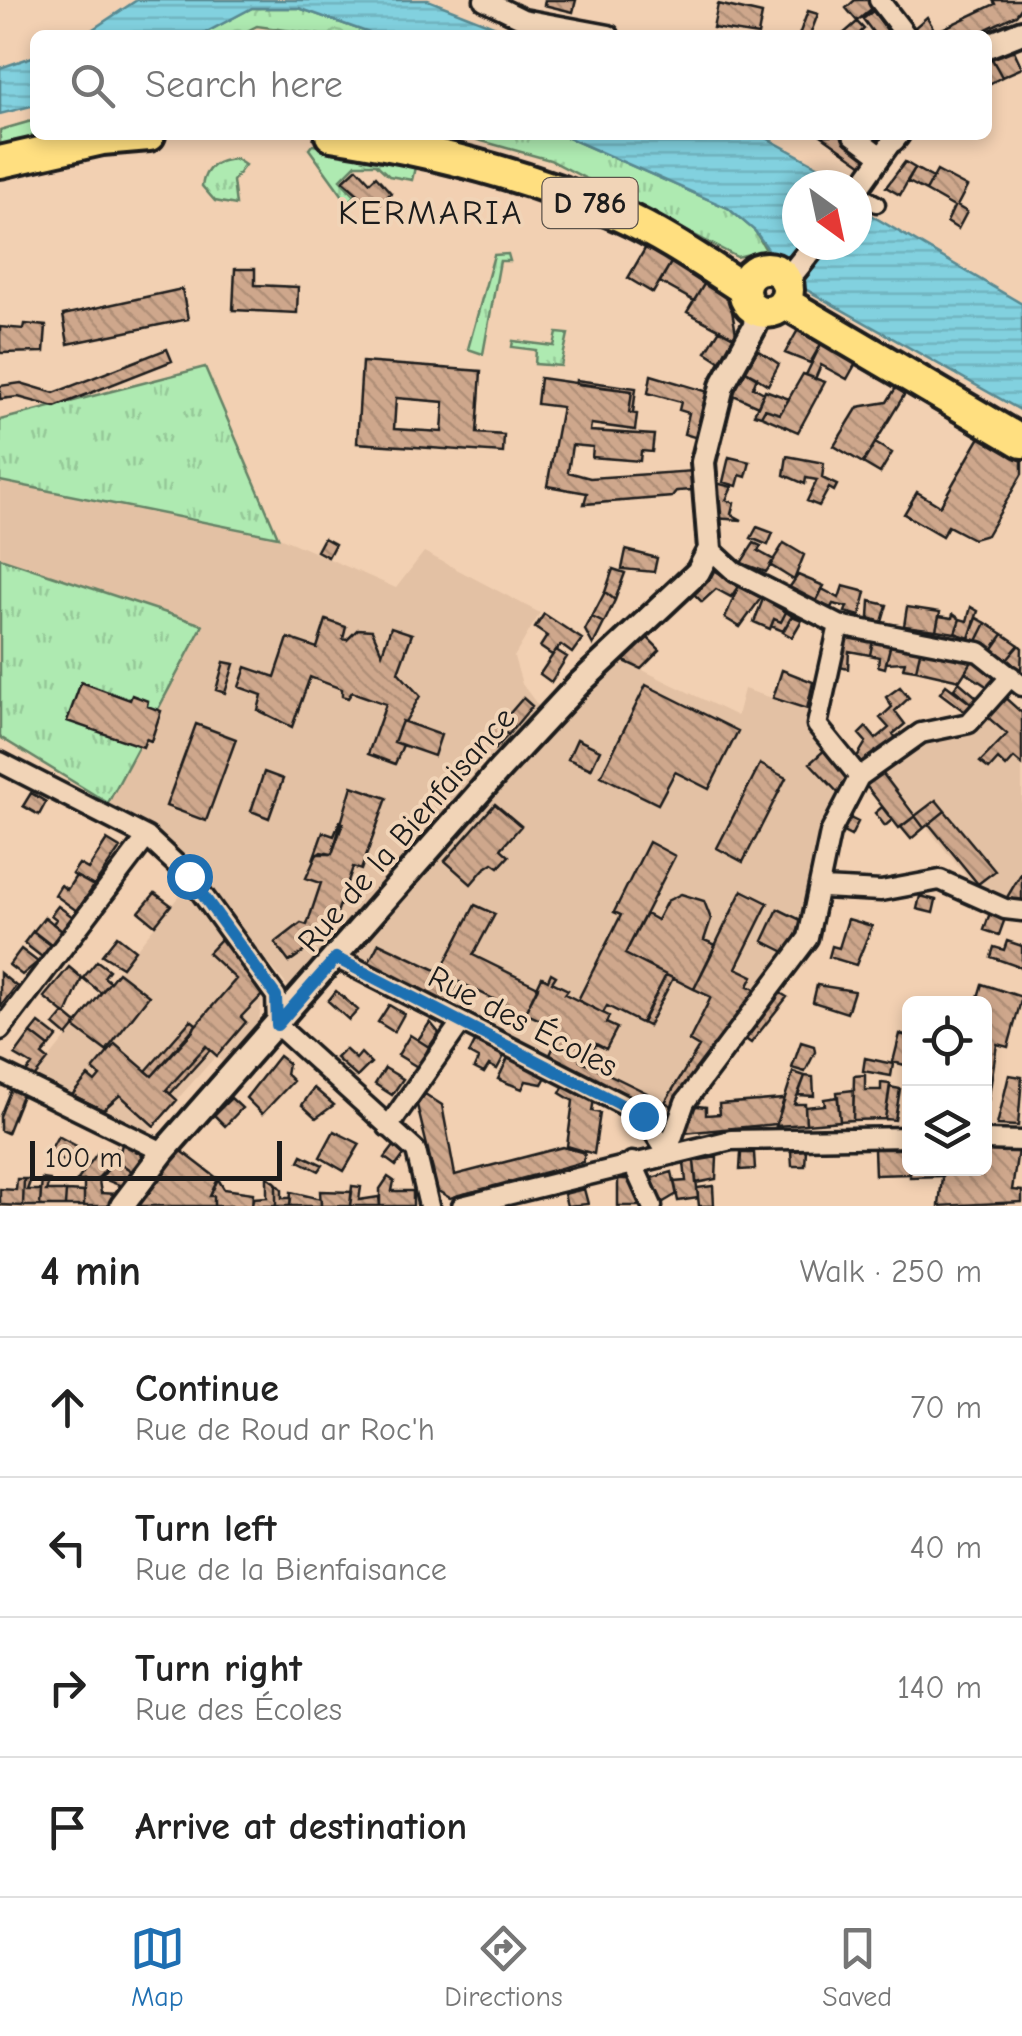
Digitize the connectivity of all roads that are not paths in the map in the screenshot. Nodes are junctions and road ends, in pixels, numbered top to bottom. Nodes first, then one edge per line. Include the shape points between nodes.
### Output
1 (484, 0) edge
2 (880, 0) edge
3 (582, 30) edge
4 (902, 30) edge
5 (1022, 32) edge
6 (992, 44) edge
7 (102, 140) edge
8 (401, 140) edge
9 (429, 142) edge
10 (890, 144) edge
11 (0, 162) edge
12 (872, 170) edge
13 (872, 201) edge
14 (877, 204) dead end
15 (798, 260) edge
16 (770, 286) junction
17 (1022, 442) edge
18 (710, 550) junction
19 (838, 625) junction
20 (1017, 681) edge
21 (0, 762) edge
22 (859, 776) junction
23 (148, 837) junction
24 (822, 888) junction
25 (1022, 911) edge
26 (336, 958) junction
27 (460, 1024) junction
28 (277, 1025) junction
29 (0, 1030) edge
30 (0, 1072) edge
31 (388, 1127) junction
32 (902, 1137) edge
33 (992, 1140) edge
34 (1022, 1142) edge
35 (163, 1152) junction
36 (667, 1153) junction
37 (632, 1162) junction
38 (521, 1199) edge
39 (122, 1206) edge
40 (429, 1206) edge
41 (462, 1206) edge
42 (652, 1206) edge

1 - 3 street via 523,19
2 - 4 street
5 - 6 street
7 - 11 main road
8 - 9 main road, D 786
9 - 16 main road, D 786 via 622,216
10 - 12 street
13 - 14 street
15 - 16 street
16 - 17 main road, D 786
16 - 18 street via 722,386 703,462
18 - 19 street via 735,572
18 - 26 street, Rue de la Bienfaisance via 698,572 500,769
19 - 20 street via 979,652
19 - 22 street via 818,725
20 - 22 street via 969,723 922,733
21 - 23 street
22 - 24 street via 830,834
23 - 28 street via 189,876 276,996
23 - 29 street
24 - 25 street via 881,891 940,880 1005,910
24 - 36 street via 808,938 685,1102
26 - 27 street, Rue des Écoles
26 - 28 street, Rue de la Bienfaisance
27 - 31 street
27 - 36 street, Rue des Écoles via 643,1116
28 - 31 street
28 - 35 street, Rue de la Bienfaisance
30 - 35 street
31 - 40 street via 416,1152
32 - 36 street via 731,1140
33 - 34 street
35 - 39 street, Rue de la Bienfaisance
36 - 37 street
37 - 38 street
37 - 42 street
38 - 41 street

